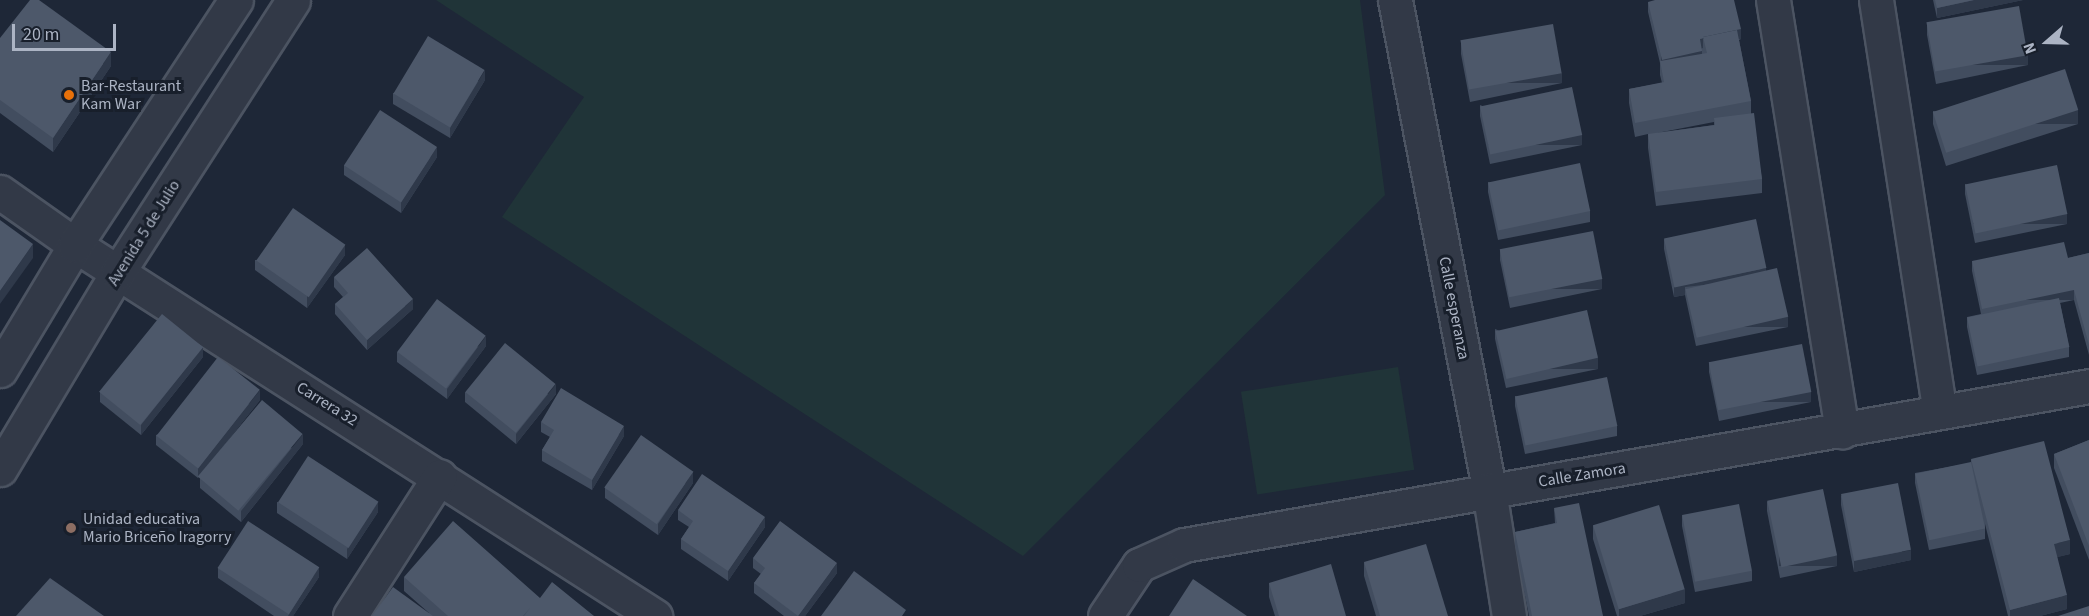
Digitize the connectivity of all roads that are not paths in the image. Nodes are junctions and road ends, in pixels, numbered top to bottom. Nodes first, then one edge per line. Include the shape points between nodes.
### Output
1 (236, 0) edge
2 (292, 0) edge
3 (1395, 0) edge
4 (1773, 0) edge
5 (1876, 0) edge
6 (0, 192) edge
7 (75, 245) junction
8 (118, 272) junction
9 (0, 370) edge
10 (2089, 386) edge
11 (1940, 412) junction
12 (1842, 432) junction
13 (0, 469) edge
14 (440, 476) junction
15 (1489, 490) junction
16 (350, 616) edge
17 (655, 616) edge
18 (1106, 616) edge
19 (1509, 616) edge

1 - 7 street
2 - 8 street, Avenida 5 de Julio
3 - 15 street, Calle esperanza
4 - 12 street
5 - 11 street
6 - 7 street, Carrera 32
7 - 8 street, Carrera 32
7 - 9 street
8 - 13 street, Avenida 5 de Julio
8 - 14 street, Carrera 32
10 - 11 street, Calle Zamora
11 - 12 street, Calle Zamora
12 - 15 street, Calle Zamora
14 - 16 street
14 - 17 street, Carrera 32
15 - 18 street, Calle Zamora via 1184,544 1139,565
15 - 19 street, Calle esperanza

